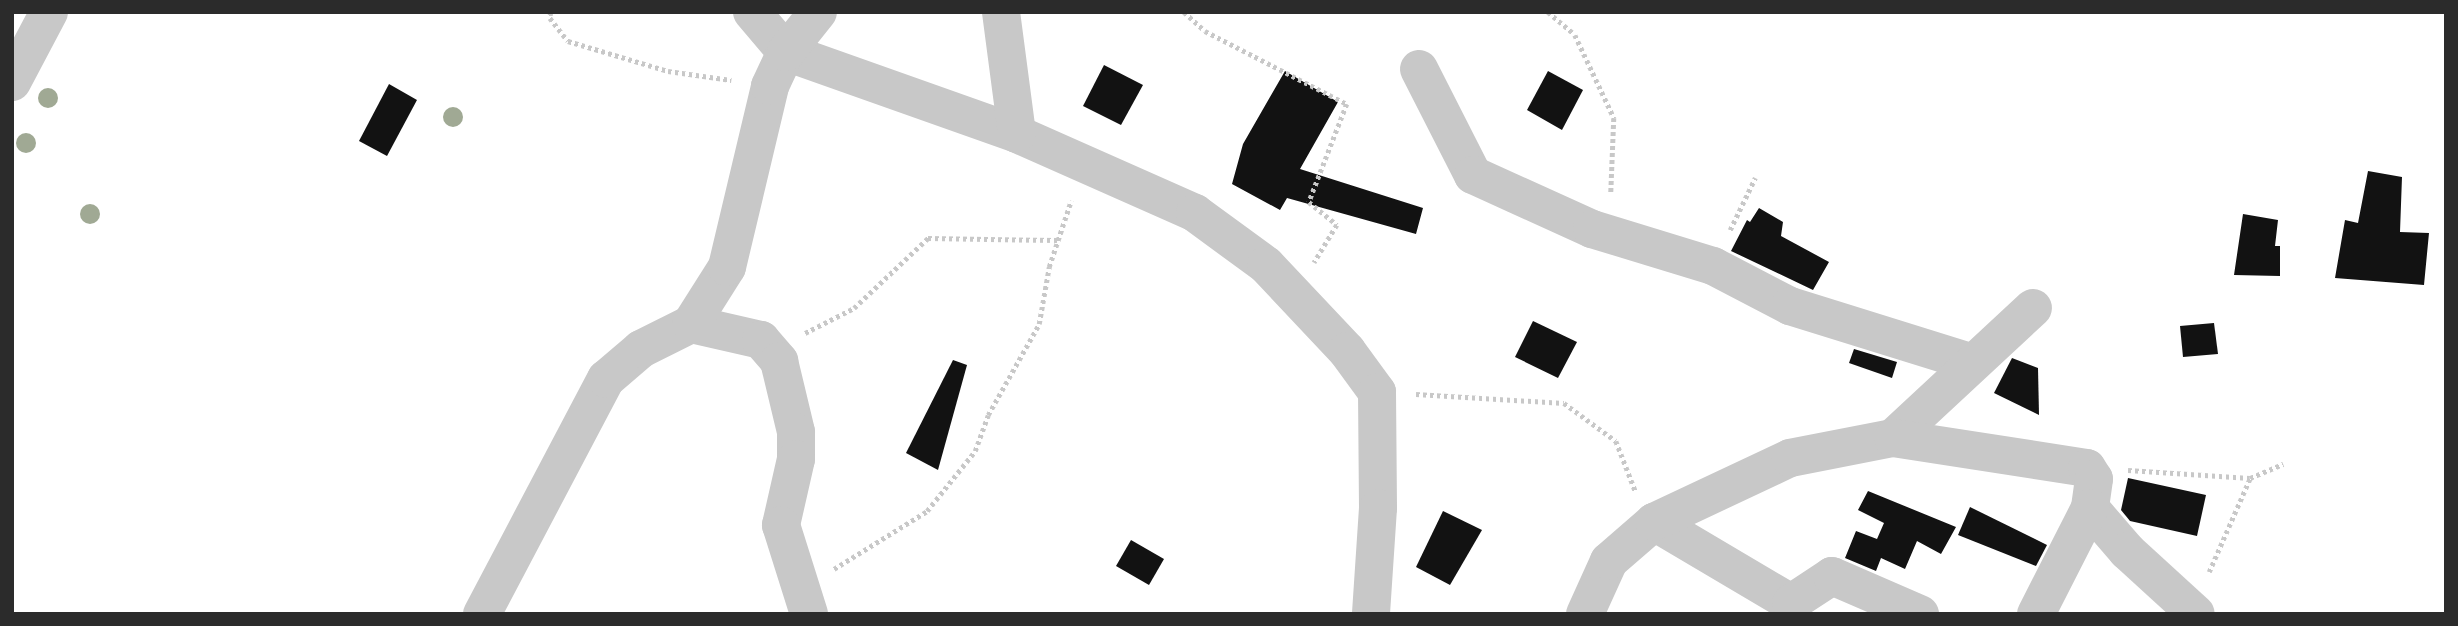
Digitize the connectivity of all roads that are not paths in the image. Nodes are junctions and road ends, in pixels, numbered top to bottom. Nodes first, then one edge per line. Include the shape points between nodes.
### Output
1 (752, 12) edge
2 (818, 12) edge
3 (1001, 12) edge
4 (34, 23) edge
5 (786, 52) junction
6 (1419, 69) dead end
7 (12, 82) edge
8 (1017, 134) junction
9 (2033, 308) dead end
10 (691, 324) junction
11 (1970, 362) junction
12 (1893, 438) junction
13 (2090, 508) junction
14 (1654, 522) junction
15 (806, 601) edge
16 (1378, 611) edge
17 (2196, 613) edge
18 (482, 614) edge
19 (1586, 614) edge
20 (1920, 614) edge
21 (2036, 614) edge

1 - 5 street
2 - 5 street
3 - 8 street
4 - 7 street
5 - 8 street
5 - 10 street via 770,86 748,163 727,267
6 - 11 street via 1473,175 1592,229 1713,266 1790,306
8 - 16 street via 1195,213 1266,265 1347,352 1377,392
9 - 11 street
10 - 15 street via 761,340 773,350 796,432 796,459 781,525
10 - 18 street via 641,349 606,379
11 - 12 street
12 - 13 street via 2087,468 2094,479
12 - 14 street via 1790,458
13 - 17 street via 2127,551
13 - 21 street
14 - 19 street via 1609,561
14 - 20 street via 1791,603 1832,576

